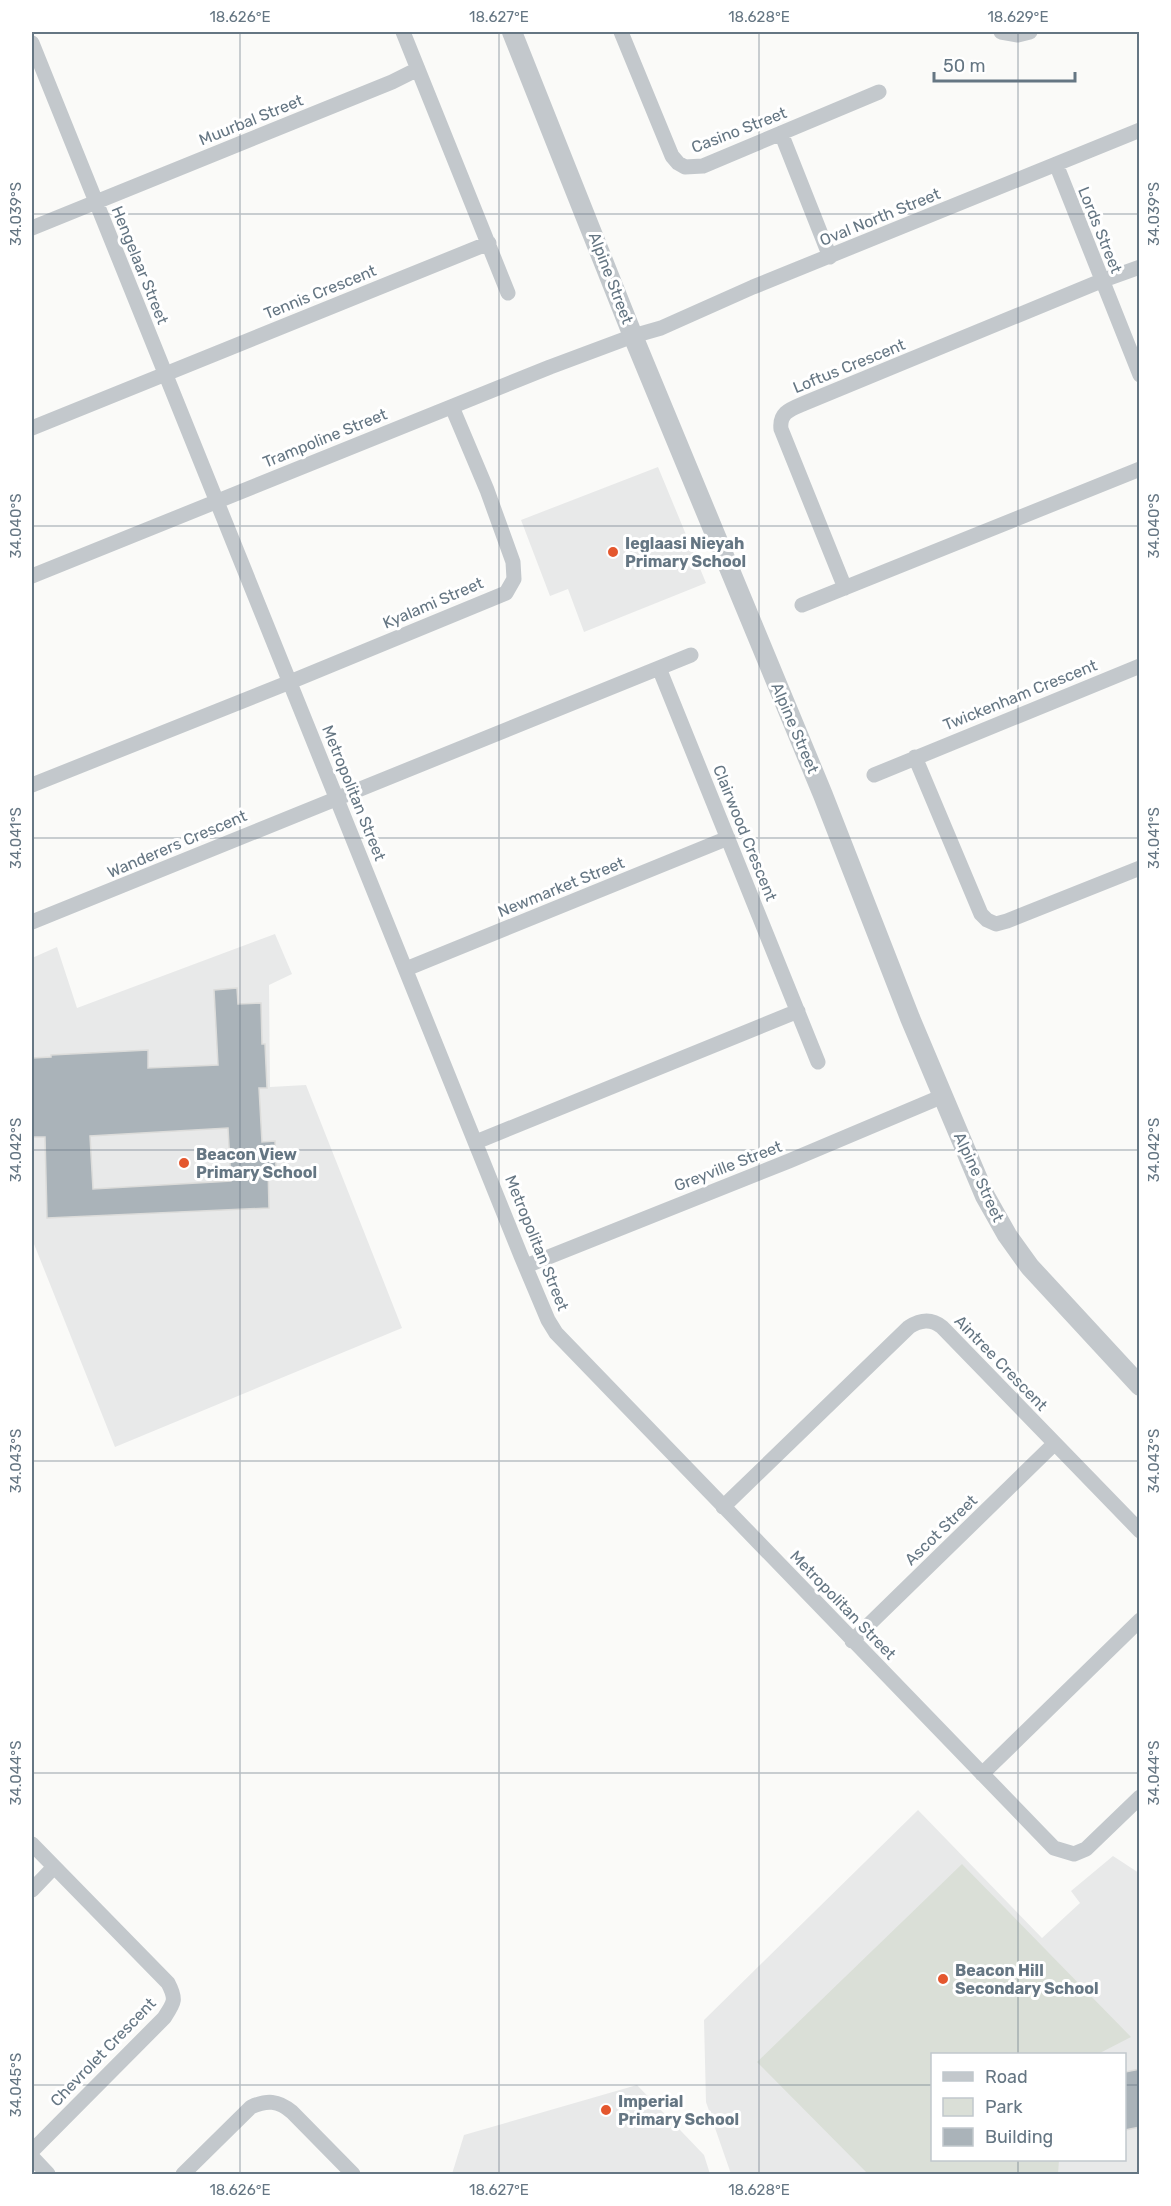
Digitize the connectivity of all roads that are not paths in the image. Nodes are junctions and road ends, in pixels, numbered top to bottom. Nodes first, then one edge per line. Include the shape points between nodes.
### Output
1 (403, 32) edge
2 (512, 32) edge
3 (621, 32) edge
4 (1000, 32) edge
5 (1030, 32) edge
6 (32, 43) edge
7 (418, 69) junction
8 (879, 93) dead end
9 (1140, 130) edge
10 (781, 133) junction
11 (1056, 164) junction
12 (95, 202) junction
13 (32, 228) edge
14 (489, 243) junction
15 (830, 257) junction
16 (1140, 267) edge
17 (1101, 281) junction
18 (508, 293) dead end
19 (633, 336) junction
20 (165, 374) junction
21 (1140, 375) edge
22 (452, 407) junction
23 (32, 428) edge
24 (1140, 469) edge
25 (216, 501) junction
26 (32, 576) edge
27 (845, 588) junction
28 (802, 605) dead end
29 (691, 656) dead end
30 (1140, 666) edge
31 (659, 668) junction
32 (290, 682) junction
33 (915, 757) junction
34 (874, 775) dead end
35 (32, 784) edge
36 (337, 797) junction
37 (728, 838) junction
38 (1140, 868) edge
39 (32, 922) edge
40 (406, 969) junction
41 (798, 1011) junction
42 (818, 1062) dead end
43 (943, 1096) junction
44 (476, 1142) junction
45 (526, 1266) junction
46 (1140, 1386) edge
47 (1054, 1444) junction
48 (723, 1507) junction
49 (1140, 1532) edge
50 (1140, 1620) edge
51 (852, 1641) junction
52 (982, 1774) junction
53 (1140, 1797) edge
54 (32, 1844) edge
55 (54, 1868) junction
56 (32, 1890) edge
57 (32, 2151) edge
58 (32, 2157) edge
59 (48, 2175) edge
60 (183, 2175) edge
61 (353, 2175) edge

1 - 7 street
2 - 19 street, Alpine Street
3 - 10 street, Casino Street via 678,163 693,168 703,166
4 - 5 street
6 - 12 street, Hengelaar Street
7 - 12 street, Muurbal Street
7 - 14 street
8 - 10 street, Casino Street
9 - 11 street, Oval North Street
10 - 15 street
11 - 15 street, Oval North Street
11 - 17 street, Lords Street
12 - 13 street, Muurbal Street
12 - 20 street, Hengelaar Street
14 - 18 street
14 - 20 street, Tennis Crescent
15 - 19 street, Oval North Street
16 - 17 street
17 - 21 street, Lords Street
17 - 27 street, Loftus Crescent via 783,414 781,429
19 - 22 street, Trampoline Street
19 - 43 street, Alpine Street
20 - 23 street, Tennis Crescent
20 - 25 street, Hengelaar Street
22 - 25 street, Trampoline Street
22 - 32 street, Kyalami Street via 513,562 514,579 506,592
24 - 27 street
25 - 26 street, Trampoline Street
25 - 32 street, Metropolitan Street
27 - 28 street
29 - 31 street
30 - 33 street, Twickenham Crescent
31 - 36 street
31 - 37 street, Clairwood Crescent
32 - 35 street
32 - 36 street, Metropolitan Street
33 - 34 street, Twickenham Crescent
33 - 38 street via 963,875 987,920 996,924 1007,921
36 - 39 street, Wanderers Crescent
36 - 40 street, Metropolitan Street
37 - 40 street, Newmarket Street
37 - 41 street, Clairwood Crescent
40 - 44 street, Metropolitan Street
41 - 42 street, Clairwood Crescent
41 - 44 street
43 - 45 street, Greyville Street
43 - 46 street, Alpine Street via 985,1196 1018,1251
44 - 45 street, Metropolitan Street
45 - 48 street, Metropolitan Street via 556,1334
47 - 48 street, Aintree Crescent via 942,1327 936,1322 921,1321 909,1327
47 - 49 street, Aintree Crescent
47 - 51 street, Ascot Street
48 - 51 street, Metropolitan Street
50 - 52 street
51 - 52 street, Metropolitan Street
52 - 53 street, Metropolitan Street via 1054,1848 1068,1854 1086,1849
54 - 55 street, Chevrolet Crescent
55 - 56 street
55 - 57 street, Chevrolet Crescent via 168,1983 174,2004
58 - 59 street
60 - 61 street via 251,2107 272,2102 283,2104 292,2112

